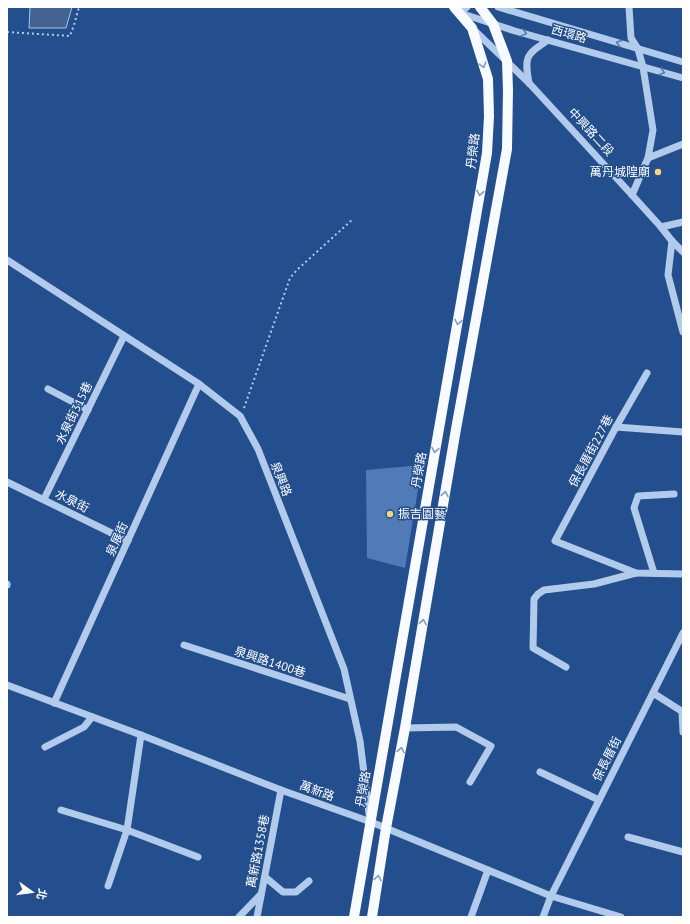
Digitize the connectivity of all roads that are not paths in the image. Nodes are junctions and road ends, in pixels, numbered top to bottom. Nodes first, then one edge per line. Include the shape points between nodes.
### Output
1 (480, 7) edge
2 (498, 7) edge
3 (629, 7) edge
4 (460, 9) edge
5 (493, 24) junction
6 (472, 28) junction
7 (548, 40) junction
8 (638, 49) junction
9 (507, 61) junction
10 (683, 62) edge
11 (643, 67) junction
12 (683, 78) edge
13 (529, 83) junction
14 (683, 144) edge
15 (648, 158) junction
16 (632, 195) junction
17 (683, 222) edge
18 (661, 227) junction
19 (672, 241) junction
20 (683, 252) edge
21 (7, 260) edge
22 (683, 332) edge
23 (124, 336) junction
24 (647, 373) dead end
25 (199, 384) junction
26 (48, 388) dead end
27 (88, 410) junction
28 (439, 427) junction
29 (616, 428) junction
30 (456, 429) junction
31 (683, 432) edge
32 (7, 482) edge
33 (674, 494) dead end
34 (44, 500) junction
35 (128, 541) junction
36 (636, 573) junction
37 (654, 573) junction
38 (683, 574) edge
39 (683, 633) edge
40 (184, 645) dead end
41 (566, 667) dead end
42 (7, 685) edge
43 (653, 693) junction
44 (350, 699) junction
45 (54, 703) junction
46 (683, 712) edge
47 (92, 717) junction
48 (406, 728) junction
49 (683, 732) edge
50 (141, 735) junction
51 (45, 747) dead end
52 (540, 772) dead end
53 (470, 782) dead end
54 (281, 790) junction
55 (599, 800) junction
56 (61, 810) dead end
57 (370, 822) junction
58 (386, 828) junction
59 (128, 830) junction
60 (628, 837) dead end
61 (683, 852) edge
62 (198, 857) dead end
63 (488, 870) junction
64 (265, 877) junction
65 (308, 881) dead end
66 (108, 886) dead end
67 (261, 894) junction
68 (551, 896) junction
69 (239, 917) edge
70 (257, 917) edge
71 (354, 917) edge
72 (372, 917) edge
73 (471, 917) edge
74 (543, 917) edge
75 (620, 917) edge

1 - 5 main road, 中興路二段
8 -> 2 street, 西環路
3 - 8 street via 631,38
4 - 5 street, 西環路
4 - 6 main road, 中興路二段
5 -> 7 street, 西環路
5 - 9 main road, 中興路二段
6 - 9 street, 中興路二段
6 -> 28 main road, 丹榮路 via 488,79 487,153
7 - 11 street, 西環路
7 - 13 street via 534,49 526,60
8 - 10 street, 西環路
8 - 11 street
9 - 13 street, 中興路二段
9 - 30 main road via 508,149
11 -> 12 street, 西環路
11 - 15 street via 653,130
13 - 16 street, 中興路二段
14 - 15 street
15 - 16 street
16 - 18 street, 中興路二段
17 - 18 street
18 - 19 street, 中興路二段
19 - 20 street, 中興路二段
19 - 22 street via 668,275
21 - 23 street, 泉興路
23 - 25 street, 泉興路
23 - 27 street, 水泉街315巷
24 - 29 street, 保長厝街227巷
25 - 35 street, 泉展街
25 - 44 street, 泉興路 via 240,416 258,449 344,669
26 - 27 street
27 - 34 street, 水泉街315巷
28 - 30 main road
28 -> 57 main road, 丹榮路
29 - 31 street
29 - 36 street, 保長厝街227巷 via 555,541
48 -> 30 main road
32 - 34 street, 水泉街
33 - 37 street via 638,496 634,508
34 - 35 street, 水泉街
35 - 45 street, 泉展街
36 - 37 street
36 - 41 street via 594,584 544,590 534,599 533,648
37 - 38 street
39 - 43 street, 保長厝街
40 - 44 street, 泉興路1400巷
42 - 45 street, 萬新路
43 - 46 street
43 - 55 street, 保長厝街
44 - 57 street, 泉興路 via 360,741
45 - 47 street, 萬新路
46 - 49 street
47 - 50 street, 萬新路
47 - 51 street via 84,727
48 - 53 street via 456,727 491,746
58 -> 48 main road
50 - 54 street, 萬新路
50 - 59 street
52 - 55 street
54 - 57 street, 萬新路
54 - 64 street, 萬新路1358巷
55 - 68 street, 保長厝街
56 - 59 street
57 - 58 street, 萬新路
57 - 71 main road, 丹榮路
58 - 63 street, 萬新路
72 -> 58 main road
59 - 62 street
59 - 66 street
60 - 61 street
63 - 68 street, 萬新路
63 - 73 street
64 - 65 street via 283,892 296,892
64 - 67 street, 萬新路1358巷
67 - 69 street
67 - 70 street, 萬新路1358巷
68 - 74 street, 保長厝街
68 - 75 street, 萬新路

